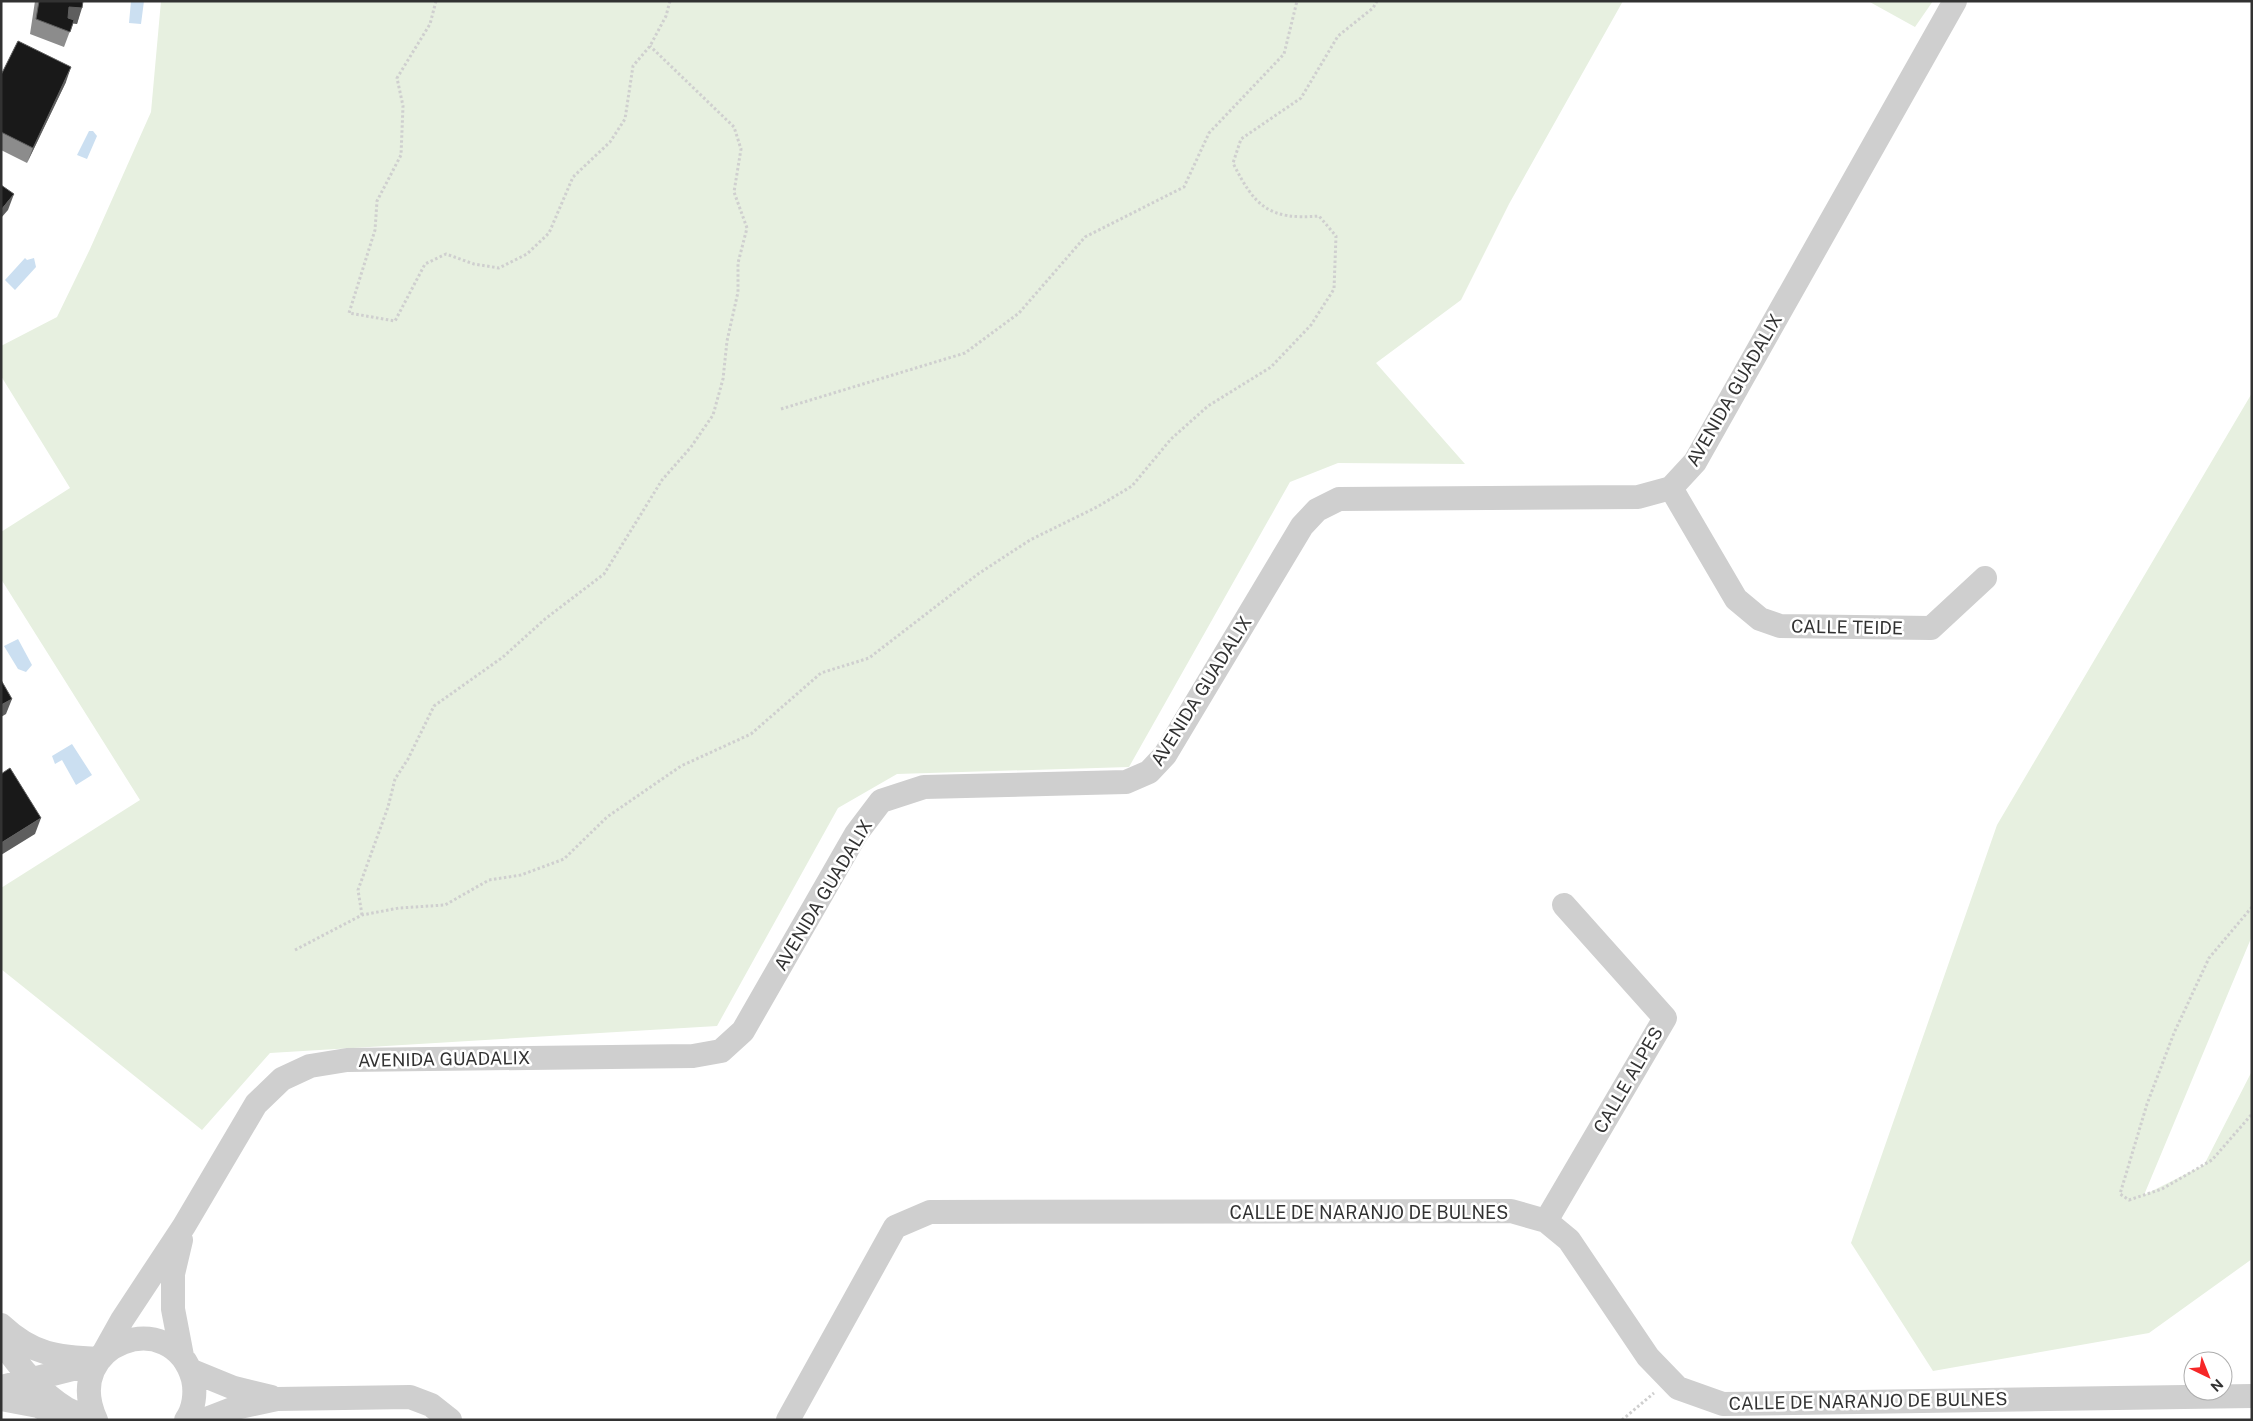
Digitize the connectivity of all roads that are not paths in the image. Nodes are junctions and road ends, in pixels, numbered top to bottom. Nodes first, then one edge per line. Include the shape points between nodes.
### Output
1 (1955, 1) edge
2 (1671, 488) junction
3 (1985, 578) dead end
4 (1564, 905) dead end
5 (1546, 1221) junction
6 (184, 1226) junction
7 (1, 1325) edge
8 (1, 1341) edge
9 (100, 1359) junction
10 (186, 1363) junction
11 (32, 1379) junction
12 (1, 1387) edge
13 (2252, 1396) edge
14 (1, 1399) edge
15 (277, 1399) junction
16 (69, 1420) edge
17 (95, 1420) edge
18 (186, 1420) edge
19 (204, 1420) edge
20 (450, 1420) edge
21 (788, 1420) edge

1 - 2 street, AVENIDA GUADALIX via 1695,462
2 - 3 street, CALLE TEIDE via 1736,598 1760,618 1780,626 1931,628
2 - 6 street, AVENIDA GUADALIX via 1638,497 1340,499 1317,510 1302,526 1165,755 1149,772 1126,782 924,787 881,801 856,834 743,1031 721,1051 693,1056 347,1060 310,1066 282,1079 256,1104
4 - 5 street, CALLE ALPES via 1665,1018
5 - 13 street, CALLE DE NARANJO DE BULNES via 1569,1240 1648,1357 1670,1380 1678,1388 1723,1404
5 - 21 street, CALLE DE NARANJO DE BULNES via 1511,1210 930,1212 894,1227
6 - 9 street, AVENIDA GUADALIX
6 - 10 street, AVENIDA GUADALIX via 174,1274 173,1309
7 - 9 street via 15,1338 41,1351 62,1357
8 - 11 street
9 - 10 street via 117,1344 142,1338 164,1344
9 - 11 street
9 - 17 street, AVENIDA GUADALIX via 90,1377 88,1392
10 - 15 street via 234,1388
10 - 18 street, AVENIDA GUADALIX via 194,1385 194,1400
11 - 12 street
11 - 17 street via 67,1409
14 - 16 street via 38,1406
15 - 19 street via 235,1408
15 - 20 street via 410,1397 431,1405

